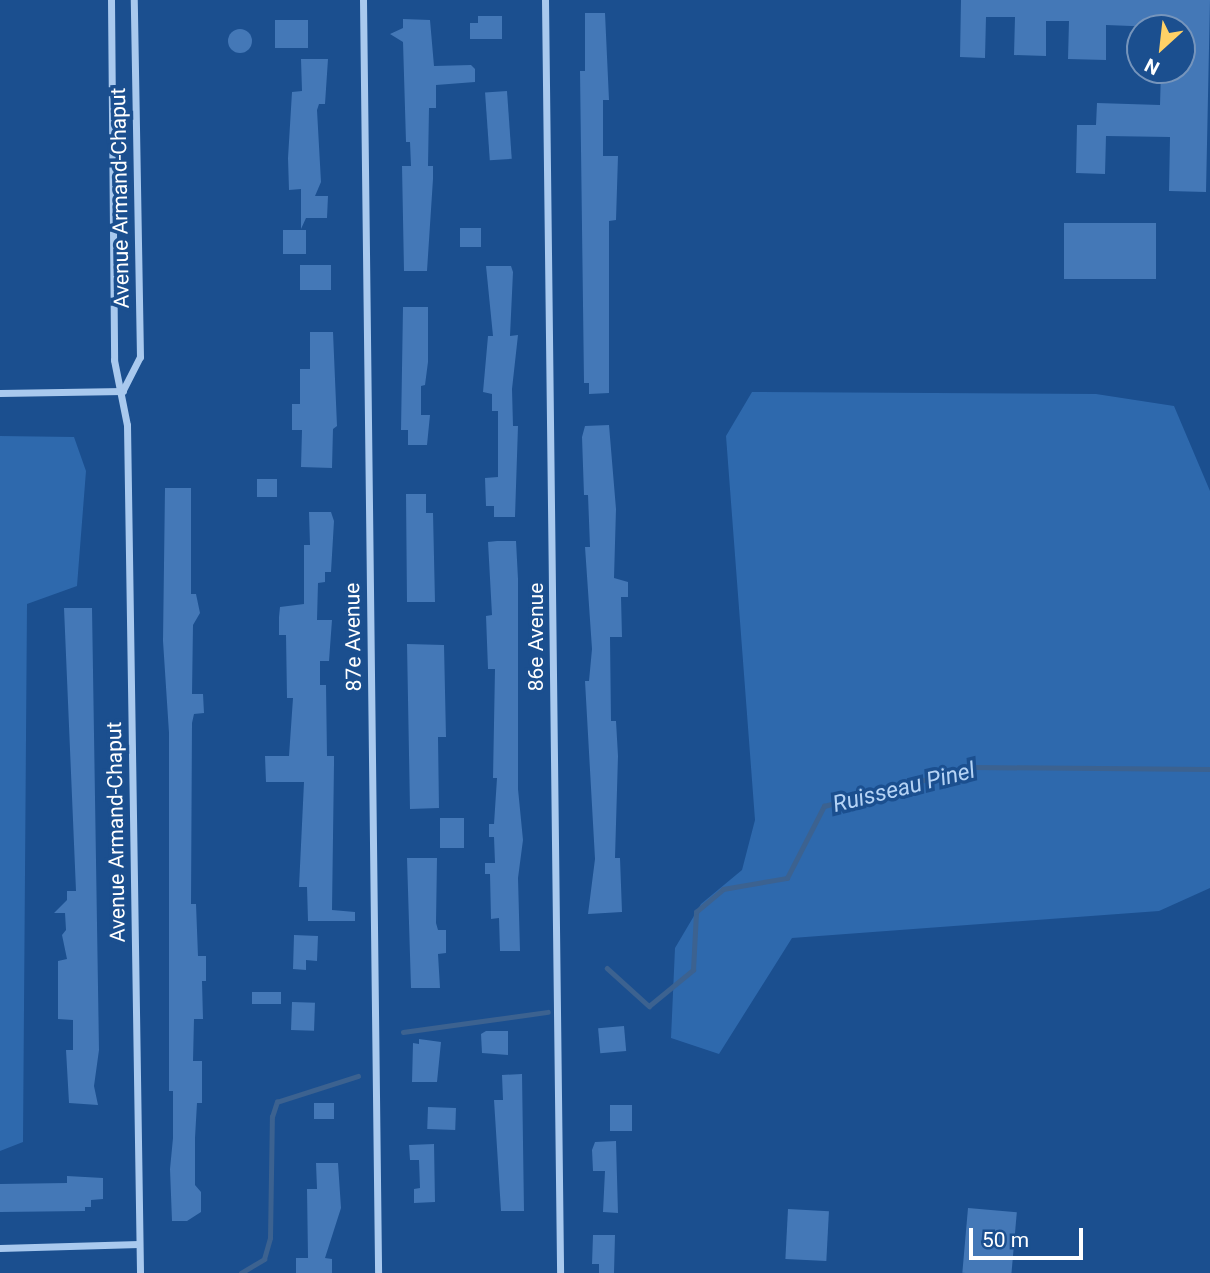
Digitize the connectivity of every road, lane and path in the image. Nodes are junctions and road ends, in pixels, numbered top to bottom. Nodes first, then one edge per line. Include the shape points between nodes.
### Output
1 (111, 0) edge
2 (134, 0) edge
3 (363, 0) edge
4 (545, 0) edge
5 (123, 391) junction
6 (0, 393) edge
7 (139, 1244) junction
8 (0, 1248) edge
9 (140, 1273) edge
10 (378, 1273) edge
11 (560, 1273) edge

1 - 5 street, Avenue Armand-Chaput via 114,359
2 - 5 street, Avenue Armand-Chaput via 140,357
3 - 10 street, 87e Avenue
4 - 11 street, 86e Avenue
5 - 6 street
5 - 7 street, Avenue Armand-Chaput
7 - 8 street
7 - 9 street, Avenue Armand-Chaput

